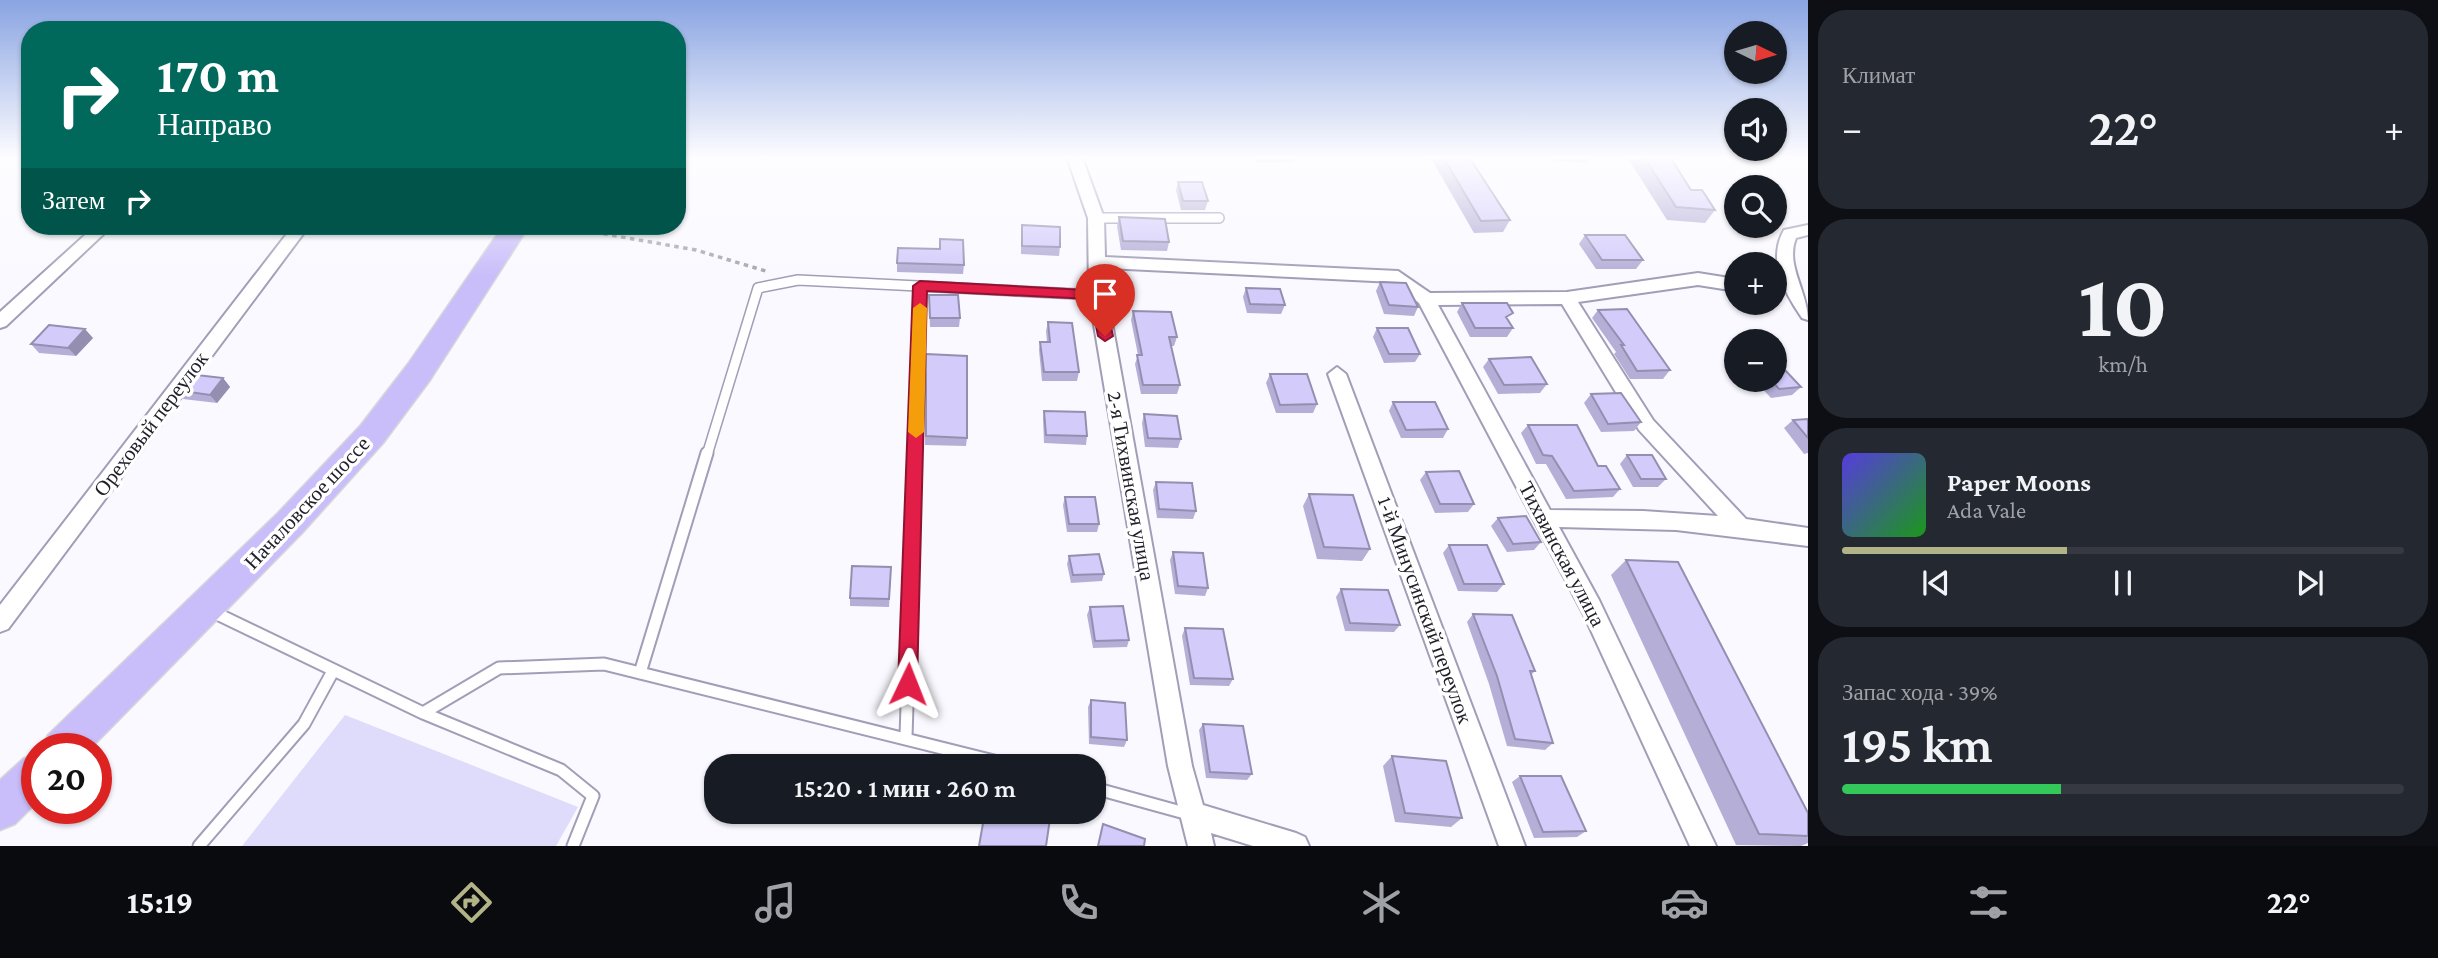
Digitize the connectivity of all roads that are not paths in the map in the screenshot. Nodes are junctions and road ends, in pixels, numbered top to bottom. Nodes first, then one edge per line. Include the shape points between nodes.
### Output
1 (1088, 196) edge
2 (1096, 218) junction
3 (1219, 218) dead end
4 (1808, 230) edge
5 (94, 235) edge
6 (294, 235) edge
7 (510, 235) edge
8 (1097, 262) junction
9 (1724, 283) edge
10 (920, 286) junction
11 (1793, 292) junction
12 (1787, 293) edge
13 (1098, 295) junction
14 (1567, 298) junction
15 (1426, 299) junction
16 (1808, 314) edge
17 (0, 323) edge
18 (1337, 374) dead end
19 (1544, 519) junction
20 (1738, 524) junction
21 (1808, 537) edge
22 (206, 608) junction
23 (0, 622) edge
24 (333, 671) junction
25 (640, 673) junction
26 (423, 713) junction
27 (78, 733) edge
28 (906, 737) junction
29 (969, 754) edge
30 (21, 789) edge
31 (1106, 791) edge
32 (0, 809) edge
33 (1192, 815) junction
34 (199, 846) edge
35 (573, 846) edge
36 (1201, 846) edge
37 (1296, 846) edge
38 (1513, 846) edge
39 (1703, 846) edge

1 - 2 street, 2-я Тихвинская улица
2 - 3 lane
2 - 8 street, 2-я Тихвинская улица
4 - 11 street via 1790,234 1783,250
5 - 17 street
6 - 23 street, Ореховый переулок
7 - 22 main road, Началовское шоссе via 427,361 372,434
8 - 13 street, 2-я Тихвинская улица
8 - 15 street, Тихвинская улица via 1398,277
9 - 14 street via 1698,279
10 - 13 lane
10 - 25 lane via 798,280 758,288
10 - 28 lane
11 - 12 street
11 - 16 street
13 - 33 street, 2-я Тихвинская улица
14 - 15 street
14 - 20 street via 1646,425
15 - 19 street, Тихвинская улица
18 - 38 street, 1-й Минусинский переулок
19 - 20 street via 1608,517
19 - 39 street, Тихвинская улица via 1591,607
20 - 21 street
22 - 24 lane
22 - 27 main road, Началовское шоссе
24 - 26 lane
24 - 34 lane via 304,724
25 - 26 lane via 604,664 499,668
25 - 28 lane
26 - 35 lane via 561,769 593,796
28 - 29 lane
30 - 32 main road
31 - 33 lane
33 - 36 street, 2-я Тихвинская улица
33 - 37 street

